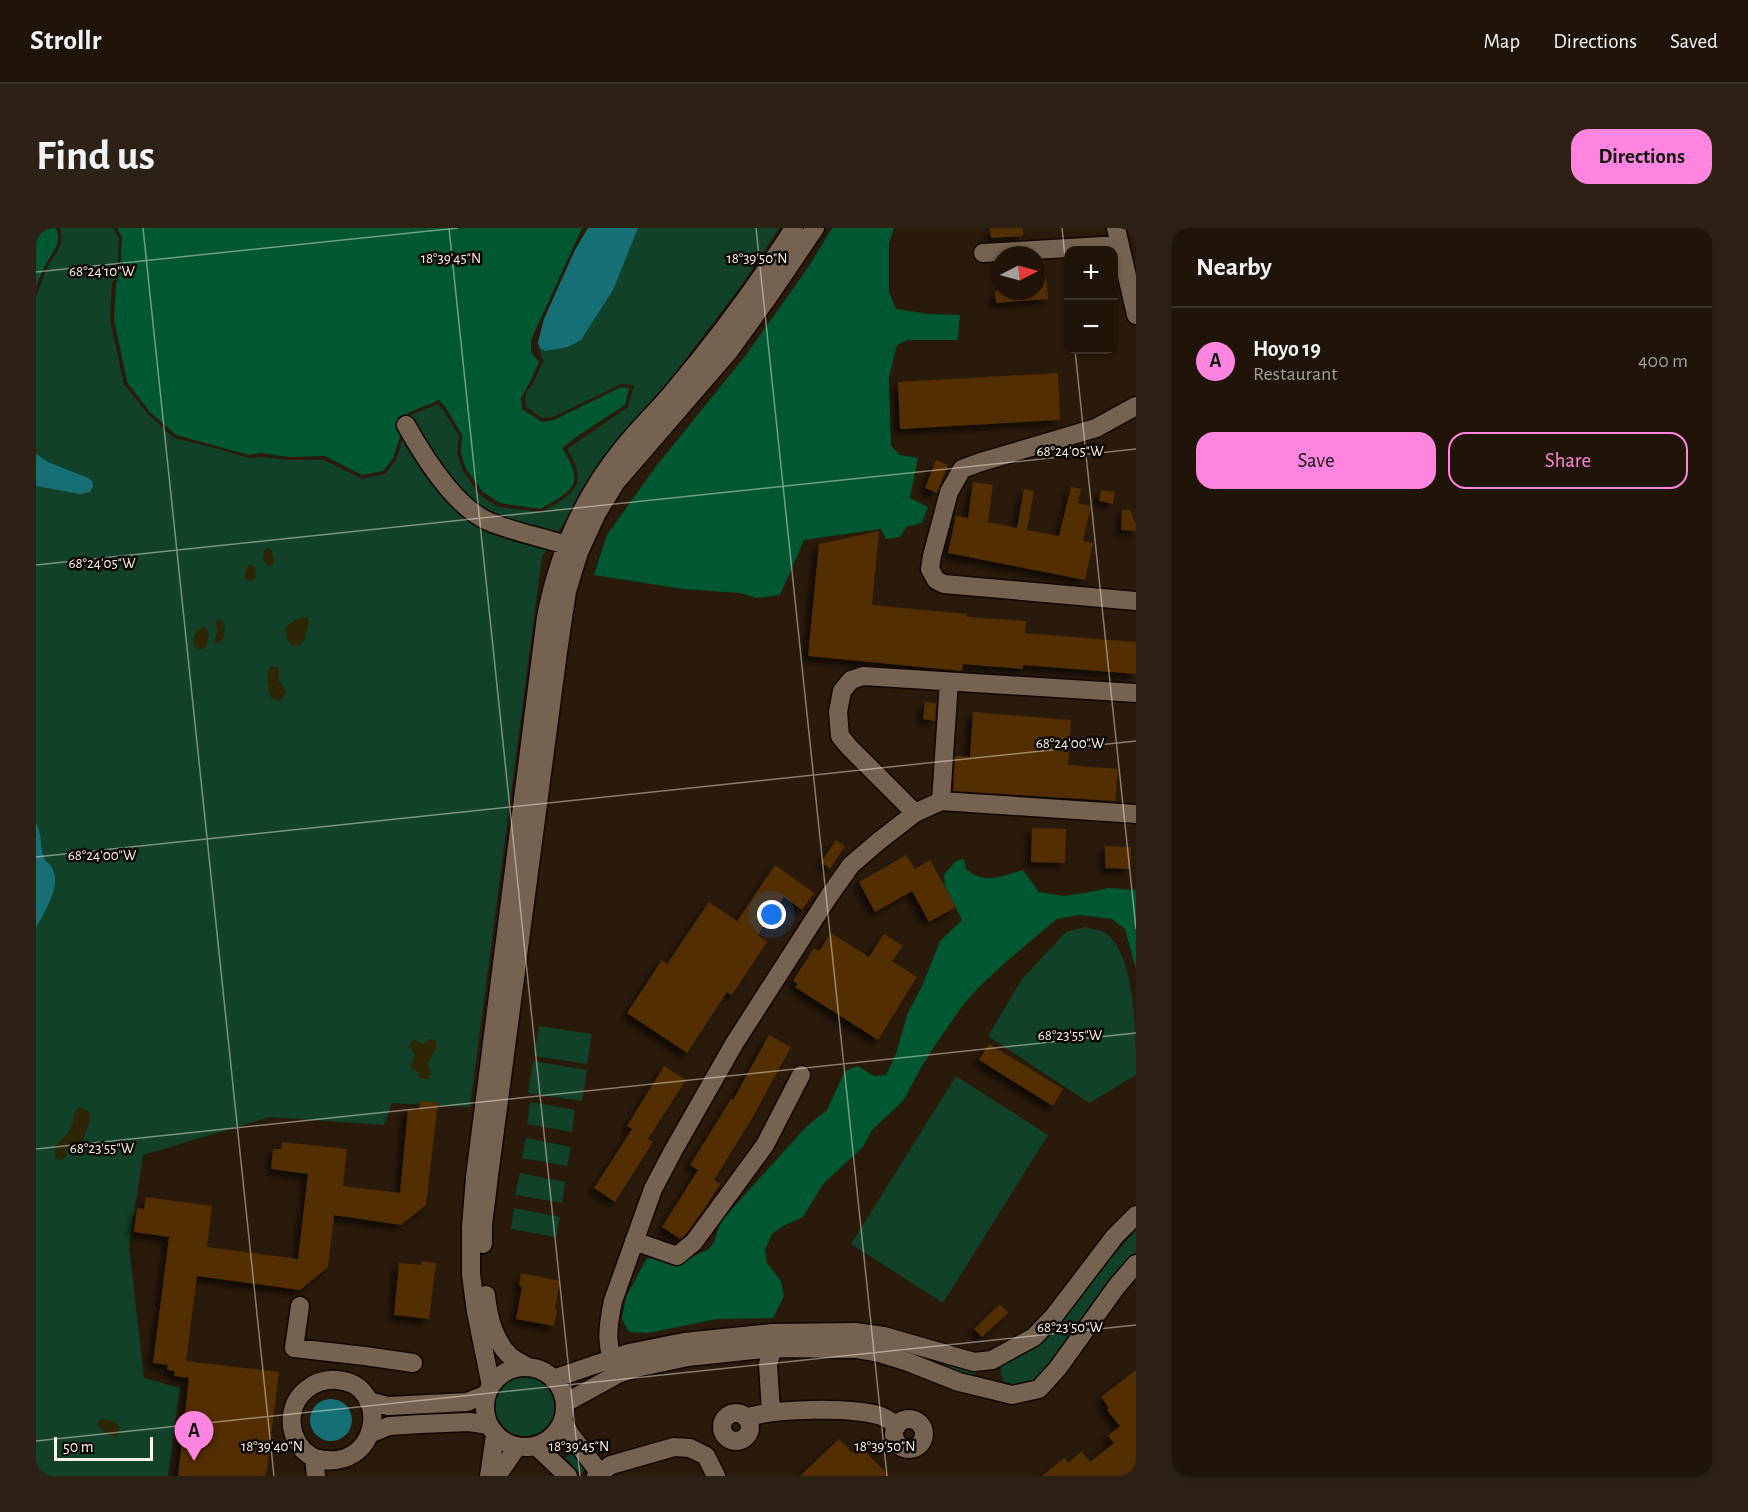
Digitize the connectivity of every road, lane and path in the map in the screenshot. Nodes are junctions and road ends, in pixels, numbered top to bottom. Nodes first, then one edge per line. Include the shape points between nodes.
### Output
1 (794, 228) edge
2 (815, 228) edge
3 (1118, 236) edge
4 (983, 253) dead end
5 (1136, 315) edge
6 (1136, 406) edge
7 (406, 425) dead end
8 (573, 548) junction
9 (1136, 602) edge
10 (949, 682) junction
11 (1136, 693) edge
12 (941, 801) junction
13 (915, 813) junction
14 (1136, 814) edge
15 (801, 1075) dead end
16 (1136, 1215) edge
17 (634, 1241) junction
18 (1136, 1264) edge
19 (1136, 1279) edge
20 (1117, 1286) junction
21 (300, 1306) dead end
22 (773, 1341) junction
23 (344, 1353) junction
24 (992, 1360) junction
25 (413, 1363) dead end
26 (528, 1367) junction
27 (615, 1367) junction
28 (554, 1379) junction
29 (341, 1380) junction
30 (489, 1390) junction
31 (992, 1390) junction
32 (368, 1401) junction
33 (564, 1412) junction
34 (776, 1412) junction
35 (746, 1418) dead end
36 (897, 1426) dead end
37 (492, 1430) junction
38 (372, 1433) junction
39 (536, 1446) junction
40 (517, 1447) junction
41 (315, 1467) edge
42 (329, 1469) edge
43 (599, 1475) edge
44 (489, 1476) edge
45 (497, 1476) edge
46 (568, 1476) edge
47 (716, 1476) edge

1 - 8 lane via 714,341 617,456 581,510
2 - 8 lane via 730,350 616,482
3 - 4 lane
3 - 5 lane
6 - 9 lane via 1096,428 962,470 949,492 930,569 936,580 944,584
7 - 8 lane via 430,467 465,505 489,522
8 - 26 lane via 483,1225 487,1308 497,1338 509,1356
8 - 30 lane via 552,586 546,616 475,1177 471,1274
10 - 11 lane
10 - 12 lane
10 - 13 lane via 863,676 851,680 842,691 838,712 840,736
12 - 13 lane
12 - 14 lane
13 - 17 lane via 851,865 829,896 734,1044 673,1151 653,1189
15 - 17 lane via 765,1146 694,1242 677,1256
16 - 24 lane via 1034,1337
17 - 27 lane via 610,1317 608,1346
18 - 20 lane
19 - 20 lane
20 - 31 lane via 1058,1368 1038,1389 1012,1395
21 - 23 lane via 294,1348
22 - 24 lane via 855,1332 884,1336 974,1362
22 - 27 lane via 636,1368
22 - 31 lane via 879,1353
22 - 34 lane via 780,1364
23 - 25 lane
23 - 29 lane
24 - 31 lane
26 - 28 lane
26 - 30 lane via 507,1371
27 - 28 lane
27 - 33 lane
28 - 33 lane via 563,1394
29 - 32 lane via 352,1384
29 - 41 lane via 313,1384 294,1405 293,1435
30 - 32 lane via 467,1402 388,1406
30 - 37 lane via 485,1410
32 - 38 lane via 374,1422
33 - 39 lane via 557,1432
33 - 43 lane via 570,1434
34 - 35 lane
34 - 36 lane via 848,1411 882,1416
37 - 38 lane via 469,1422 389,1426
37 - 40 lane
37 - 44 lane
38 - 42 lane via 354,1456
39 - 40 lane
39 - 46 lane
40 - 45 lane
41 - 42 lane
43 - 47 lane via 611,1465 674,1447 690,1448 706,1456

